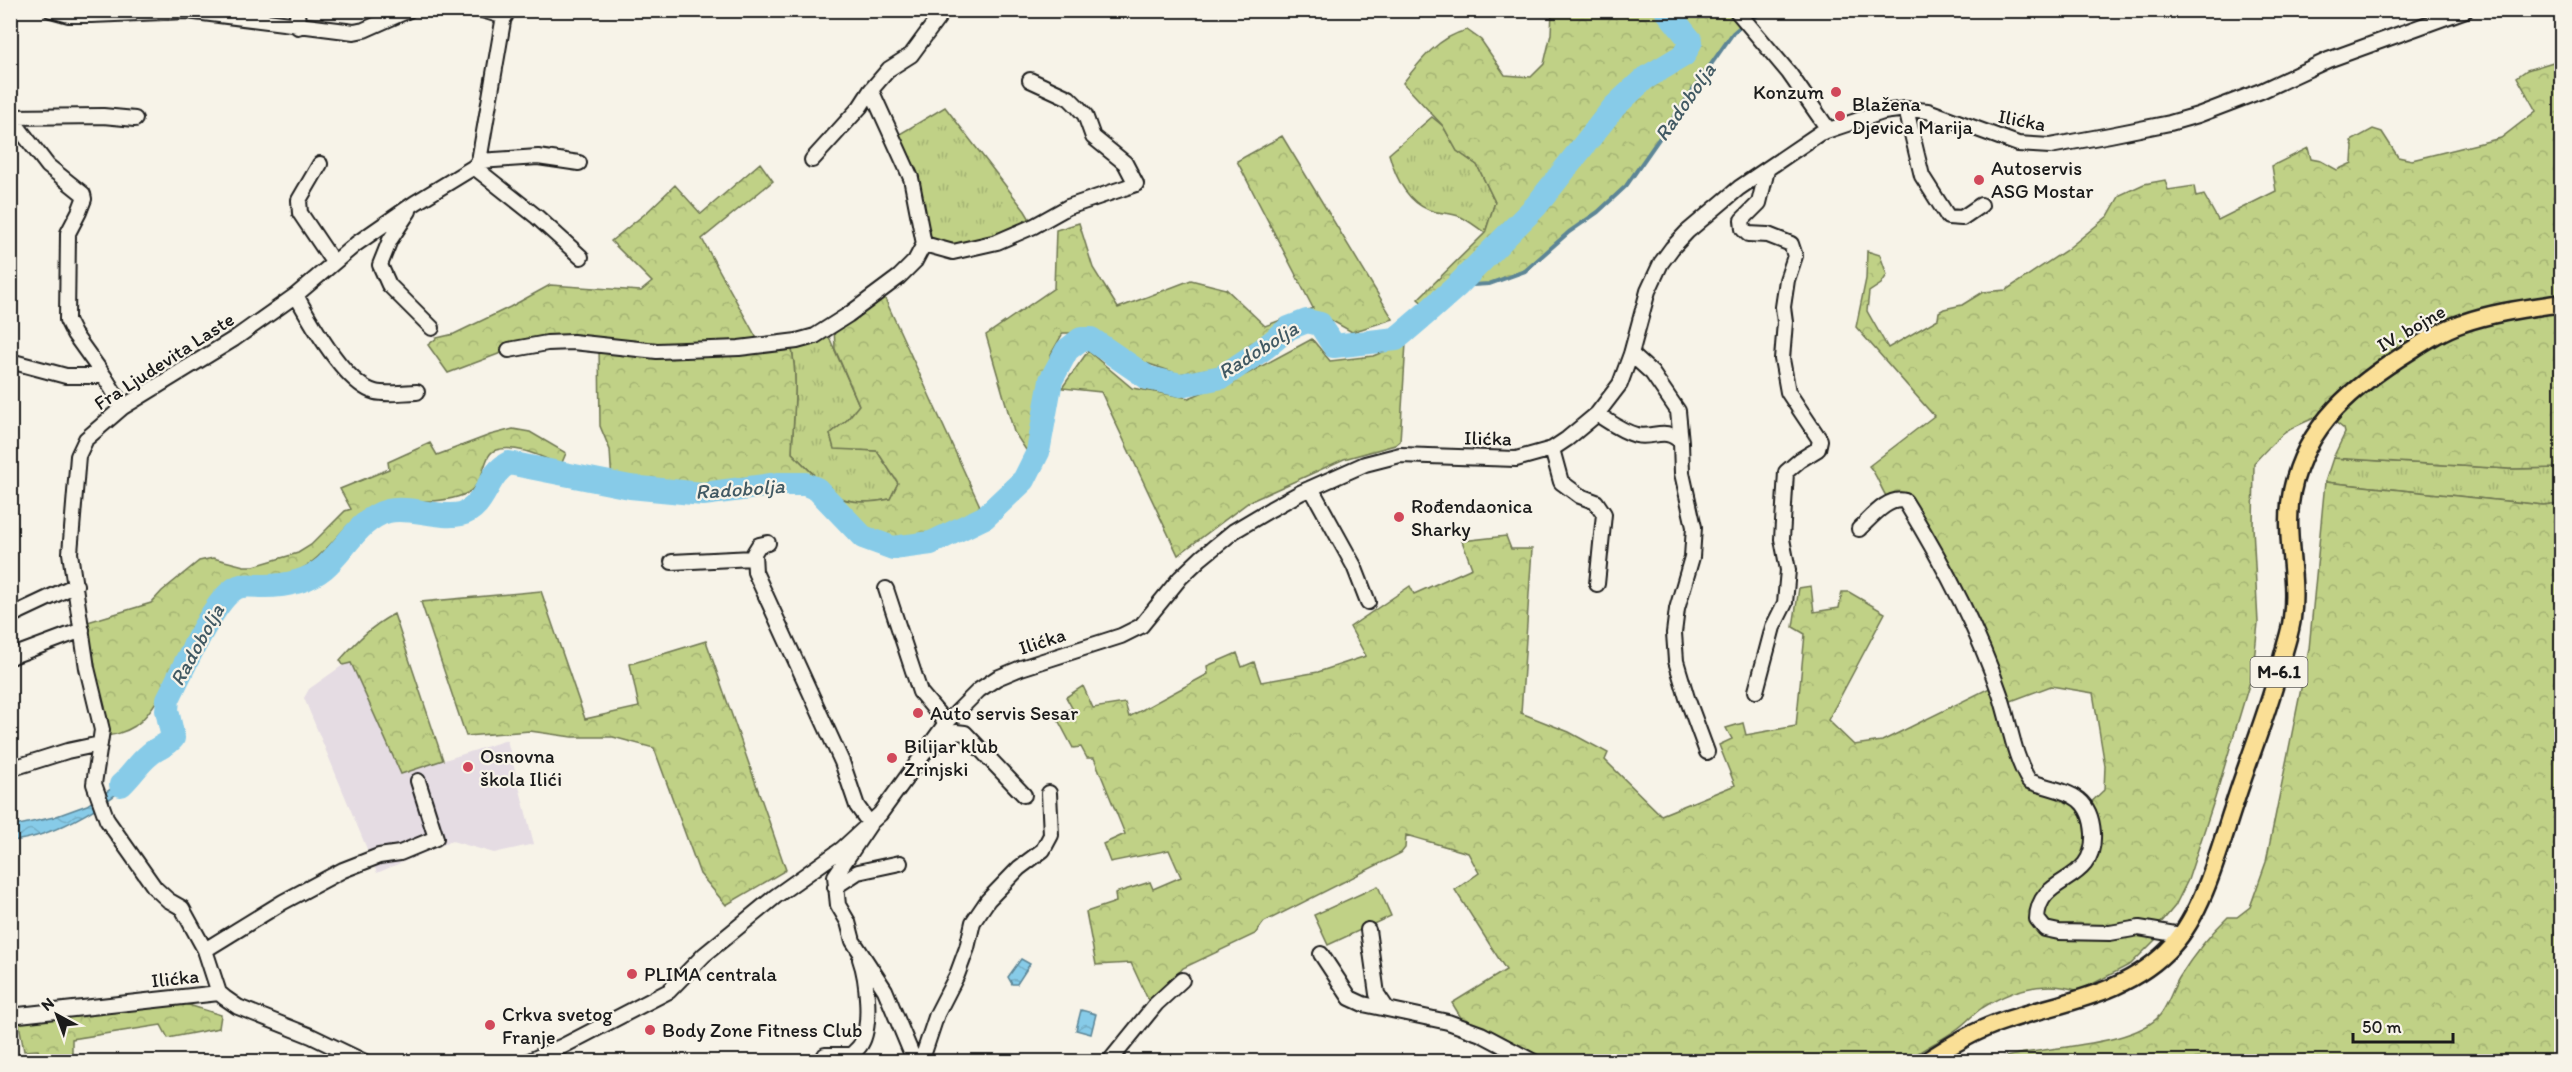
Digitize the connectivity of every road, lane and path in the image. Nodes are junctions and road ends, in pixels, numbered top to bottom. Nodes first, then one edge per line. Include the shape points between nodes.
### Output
1 (51, 10) edge
2 (297, 10) edge
3 (409, 10) edge
4 (482, 10) edge
5 (944, 10) edge
6 (2466, 10) edge
7 (218, 14) edge
8 (505, 14) edge
9 (1744, 20) edge
10 (298, 27) junction
11 (1030, 80) dead end
12 (872, 90) junction
13 (1906, 110) junction
14 (11, 117) edge
15 (135, 119) dead end
16 (1828, 129) junction
17 (812, 160) dead end
18 (579, 163) dead end
19 (320, 164) dead end
20 (476, 164) junction
21 (1767, 170) junction
22 (415, 203) junction
23 (1981, 205) dead end
24 (924, 244) junction
25 (581, 257) dead end
26 (333, 262) junction
27 (296, 295) junction
28 (2562, 303) edge
29 (432, 328) dead end
30 (509, 350) dead end
31 (1631, 354) junction
32 (10, 361) edge
33 (104, 376) junction
34 (417, 392) dead end
35 (123, 408) junction
36 (1597, 414) junction
37 (1682, 442) junction
38 (1552, 449) junction
39 (1311, 488) junction
40 (1859, 529) dead end
41 (768, 543) dead end
42 (753, 558) junction
43 (672, 562) dead end
44 (1597, 584) dead end
45 (76, 585) junction
46 (886, 589) dead end
47 (1368, 602) dead end
48 (10, 616) edge
49 (82, 630) junction
50 (10, 657) edge
51 (1756, 691) dead end
52 (946, 723) junction
53 (100, 744) junction
54 (928, 750) junction
55 (1707, 752) dead end
56 (10, 769) edge
57 (418, 781) dead end
58 (1049, 793) dead end
59 (1024, 795) dead end
60 (870, 824) junction
61 (900, 863) dead end
62 (835, 887) junction
63 (1368, 930) dead end
64 (2181, 935) junction
65 (853, 941) junction
66 (205, 950) junction
67 (1322, 954) dead end
68 (1182, 980) dead end
69 (219, 993) junction
70 (1387, 1009) junction
71 (10, 1016) edge
72 (825, 1055) dead end
73 (365, 1062) edge
74 (527, 1062) edge
75 (915, 1062) edge
76 (921, 1062) edge
77 (1109, 1062) edge
78 (1534, 1062) edge
79 (1925, 1062) edge

1 - 7 street via 69,15 187,11
2 - 10 street
3 - 10 street via 354,32
4 - 8 street
5 - 12 street via 911,55 889,69
6 - 13 street, Ilićka via 2336,57 2198,115 2050,146 2018,144 1928,111
7 - 10 street
8 - 20 street
9 - 16 street via 1789,73
11 - 24 street via 1069,98 1085,116 1093,137 1125,164 1136,184 1068,207 997,242 953,252
12 - 17 street
12 - 24 street via 908,171
13 - 16 street, Ilićka via 1883,112
13 - 23 street via 1922,176 1948,217 1962,218
14 - 15 street
14 - 33 street via 48,166 84,199 68,233 67,320
16 - 21 street, Ilićka
18 - 20 street via 538,157
19 - 26 street via 299,200 300,213
20 - 22 street, Fra Ljudevita Laste
20 - 25 street
21 - 31 street, Ilićka via 1695,225 1661,263 1645,300
21 - 51 street via 1759,203 1742,220 1743,229 1748,234 1768,235 1791,244 1795,256 1783,307 1782,359 1788,392 1820,440 1818,449 1786,472 1782,539 1788,570 1785,603 1773,627
22 - 26 street, Fra Ljudevita Laste
22 - 29 street via 390,240 380,265 389,285
24 - 30 street via 915,261 899,277 849,315 815,336 797,341 657,351 573,342
26 - 27 street, Fra Ljudevita Laste
27 - 34 street via 315,330 344,368 364,386 375,392
27 - 35 street, Fra Ljudevita Laste
28 - 64 main road, IV. bojne / M-6.1 via 2465,322 2441,332 2357,387 2322,422 2292,489 2288,517 2292,618 2274,692 2213,870
31 - 36 street, Ilićka via 1620,384
31 - 37 street via 1652,373 1678,411
32 - 33 street via 66,376
33 - 35 street
35 - 45 street, Fra Ljudevita Laste via 86,439 78,456 70,553
36 - 37 street via 1626,432 1640,436 1665,432
36 - 38 street, Ilićka
37 - 55 street via 1682,473 1694,527 1692,557 1677,609 1676,662
38 - 39 street, Ilićka via 1516,459 1400,455 1365,464
38 - 44 street via 1561,482 1596,502 1605,514
39 - 47 street via 1354,566
39 - 52 street, Ilićka via 1234,531 1180,578 1141,626 997,678
40 - 64 street via 1888,503 1905,501 1981,644 2021,768 2029,781 2063,790 2078,798 2090,813 2090,859 2044,895 2037,906 2037,919 2045,929 2059,932 2110,933 2139,928
41 - 42 street via 759,545
42 - 43 street
42 - 60 street via 754,572 842,762 857,806
45 - 48 street
45 - 49 street, Fra Ljudevita Laste
46 - 52 street via 921,692
49 - 50 street
49 - 53 street, Fra Ljudevita Laste via 102,730
52 - 54 street, Ilićka
53 - 56 street
53 - 66 street, Fra Ljudevita Laste via 94,784 113,831 155,888 182,908
54 - 59 street via 957,732 965,733
54 - 60 street, Ilićka
57 - 66 street via 436,838 343,870
58 - 76 street via 1051,835 1043,850 1019,868 973,922 957,975 937,1014
60 - 62 street via 840,867
60 - 74 street, Ilićka via 704,955 669,991
61 - 62 street via 858,872
62 - 65 street
63 - 70 street via 1377,994
64 - 79 main road, M-6.1 via 2163,954 2119,986 2002,1021
65 - 72 street via 864,972 867,1024 861,1044 851,1055
65 - 75 street via 885,990
66 - 69 street, Fra Ljudevita Laste
67 - 70 street via 1350,998
68 - 77 street via 1156,1004
69 - 71 street, Ilićka
69 - 73 street, Ilićka via 238,1007
70 - 78 street via 1448,1022 1481,1034

